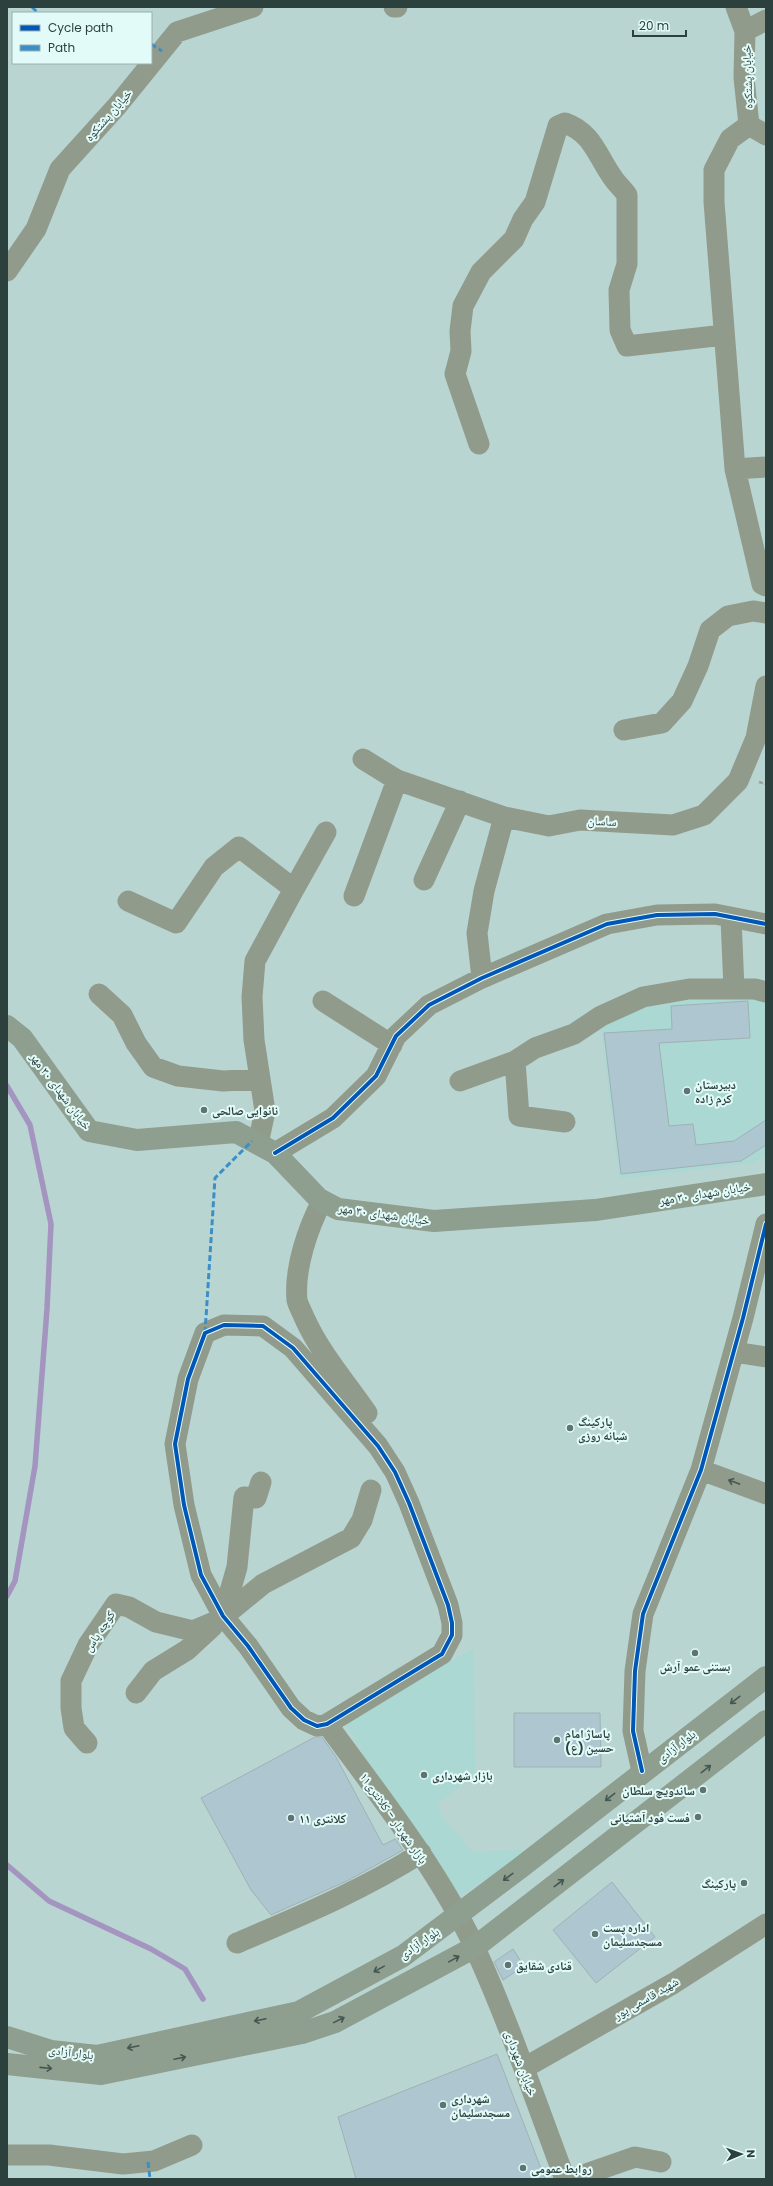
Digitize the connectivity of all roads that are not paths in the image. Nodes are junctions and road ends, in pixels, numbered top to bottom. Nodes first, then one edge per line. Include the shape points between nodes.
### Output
1 (253, 7) edge
2 (736, 7) edge
3 (766, 20) edge
4 (746, 31) junction
5 (152, 63) edge
6 (151, 64) edge
7 (758, 130) edge
8 (7, 271) edge
9 (724, 335) junction
10 (479, 444) dead end
11 (766, 467) edge
12 (735, 469) junction
13 (766, 586) edge
14 (766, 613) edge
15 (766, 686) edge
16 (624, 730) dead end
17 (363, 759) dead end
18 (397, 780) junction
19 (460, 802) junction
20 (504, 817) junction
21 (326, 832) dead end
22 (424, 880) dead end
23 (294, 889) junction
24 (354, 896) dead end
25 (128, 901) dead end
26 (730, 918) junction
27 (766, 924) edge
28 (482, 978) junction
29 (734, 989) junction
30 (766, 992) edge
31 (99, 994) dead end
32 (323, 1001) dead end
33 (7, 1026) edge
34 (392, 1045) junction
35 (515, 1061) junction
36 (260, 1079) junction
37 (460, 1080) dead end
38 (565, 1122) dead end
39 (266, 1148) junction
40 (766, 1184) edge
41 (322, 1200) junction
42 (766, 1224) edge
43 (734, 1352) junction
44 (766, 1357) edge
45 (396, 1458) dead end
46 (701, 1470) junction
47 (261, 1482) dead end
48 (408, 1482) dead end
49 (371, 1490) dead end
50 (766, 1494) edge
51 (221, 1618) junction
52 (454, 1625) junction
53 (766, 1677) edge
54 (136, 1693) dead end
55 (766, 1721) edge
56 (327, 1724) junction
57 (87, 1743) dead end
58 (642, 1771) junction
59 (421, 1853) junction
60 (457, 1916) junction
61 (766, 1924) edge
62 (237, 1943) dead end
63 (474, 1948) junction
64 (300, 2023) junction
65 (7, 2037) edge
66 (7, 2064) edge
67 (99, 2065) junction
68 (524, 2068) junction
69 (192, 2145) dead end
70 (7, 2155) edge
71 (661, 2162) dead end
72 (565, 2179) edge
73 (572, 2179) edge

1 - 5 street, خیابان پشتکوه via 177,32
2 - 4 street, خیابان پشتکوه
3 - 4 street
4 - 7 street, خیابان پشتکوه via 744,78
6 - 8 street, خیابان پشتکوه via 60,169 36,229
7 - 9 street via 730,139 714,170
9 - 10 street via 627,346 620,330 619,290 627,264 627,195 595,146 577,127 565,123 558,126 535,202 523,219 514,239 481,272 463,306 461,351 455,374
9 - 12 street
11 - 12 street
12 - 13 street via 762,584
14 - 16 street via 753,612 728,616 710,630 698,666 682,701 662,723
15 - 20 street, ساسان via 756,738 738,781 704,816 673,825 580,820 549,826
17 - 18 street, ساسان
18 - 19 street, ساسان
18 - 24 street
19 - 20 street, ساسان
19 - 22 street
20 - 28 street via 484,891 477,933
21 - 23 street
23 - 25 street via 239,847 214,867 176,923
23 - 36 street via 255,961 252,997 254,1040
26 - 27 street
26 - 28 street via 715,914 657,915 607,924
26 - 29 street
28 - 34 street via 430,1005 396,1036
29 - 30 street
29 - 35 street via 689,989 643,997 601,1016 574,1034 535,1048
31 - 36 street via 122,1015 136,1043 153,1067 178,1076 223,1082
32 - 34 street
33 - 39 main road, خیابان شهدای ۳۰ مهر via 22,1038 89,1131 137,1140 236,1132
34 - 39 street via 376,1076 333,1118
35 - 37 street
35 - 38 street via 519,1116
36 - 39 street via 265,1111
39 - 41 main road, خیابان شهدای ۳۰ مهر
40 - 41 main road, خیابان شهدای ۳۰ مهر via 595,1210 434,1221 338,1209
41 - 45 street via 301,1257 297,1301 311,1333 330,1364
42 - 43 street
43 - 44 street
43 - 46 street
50 -> 46 street
46 - 58 street via 643,1614 635,1671 633,1731
47 - 51 street via 256,1498 244,1497 237,1567
48 - 52 street via 428,1528
49 - 51 street via 362,1520 351,1538 263,1584
51 - 52 street via 201,1575 184,1505 175,1444 188,1379 205,1333 224,1325 263,1326 293,1348 316,1372 378,1446 395,1472 420,1529
51 - 54 street via 187,1650 153,1671
51 - 56 street via 248,1646 292,1708 304,1720 317,1726
51 - 57 street, کوچه پاس via 193,1631 156,1622 130,1607 116,1604 88,1645 71,1680 70,1708 74,1728
52 - 56 street via 442,1654
53 -> 58 main road, بلوار آزادی
63 -> 55 main road, بلوار آزادی
56 - 59 street, بازار شهردار - کلانتری۱۱
58 -> 60 main road, بلوار آزادی
59 - 60 street, بازار شهردار - کلانتری۱۱
59 - 62 street via 385,1876 316,1910
60 - 63 street, بازار شهردار - کلانتری۱۱
60 -> 64 main road, بلوار آزادی via 403,1956
61 - 68 street, شهید قاسمی پور via 674,1983
64 -> 63 main road, بلوار آزادی via 335,2022
63 - 68 street, خیابان شهرداری
64 - 67 main road, بلوار آزادی
65 - 67 main road, بلوار آزادی
66 -> 67 main road, بلوار آزادی
68 - 72 street, خیابان شهرداری
69 - 70 street via 154,2161 123,2164 50,2156
71 - 73 street via 635,2157

